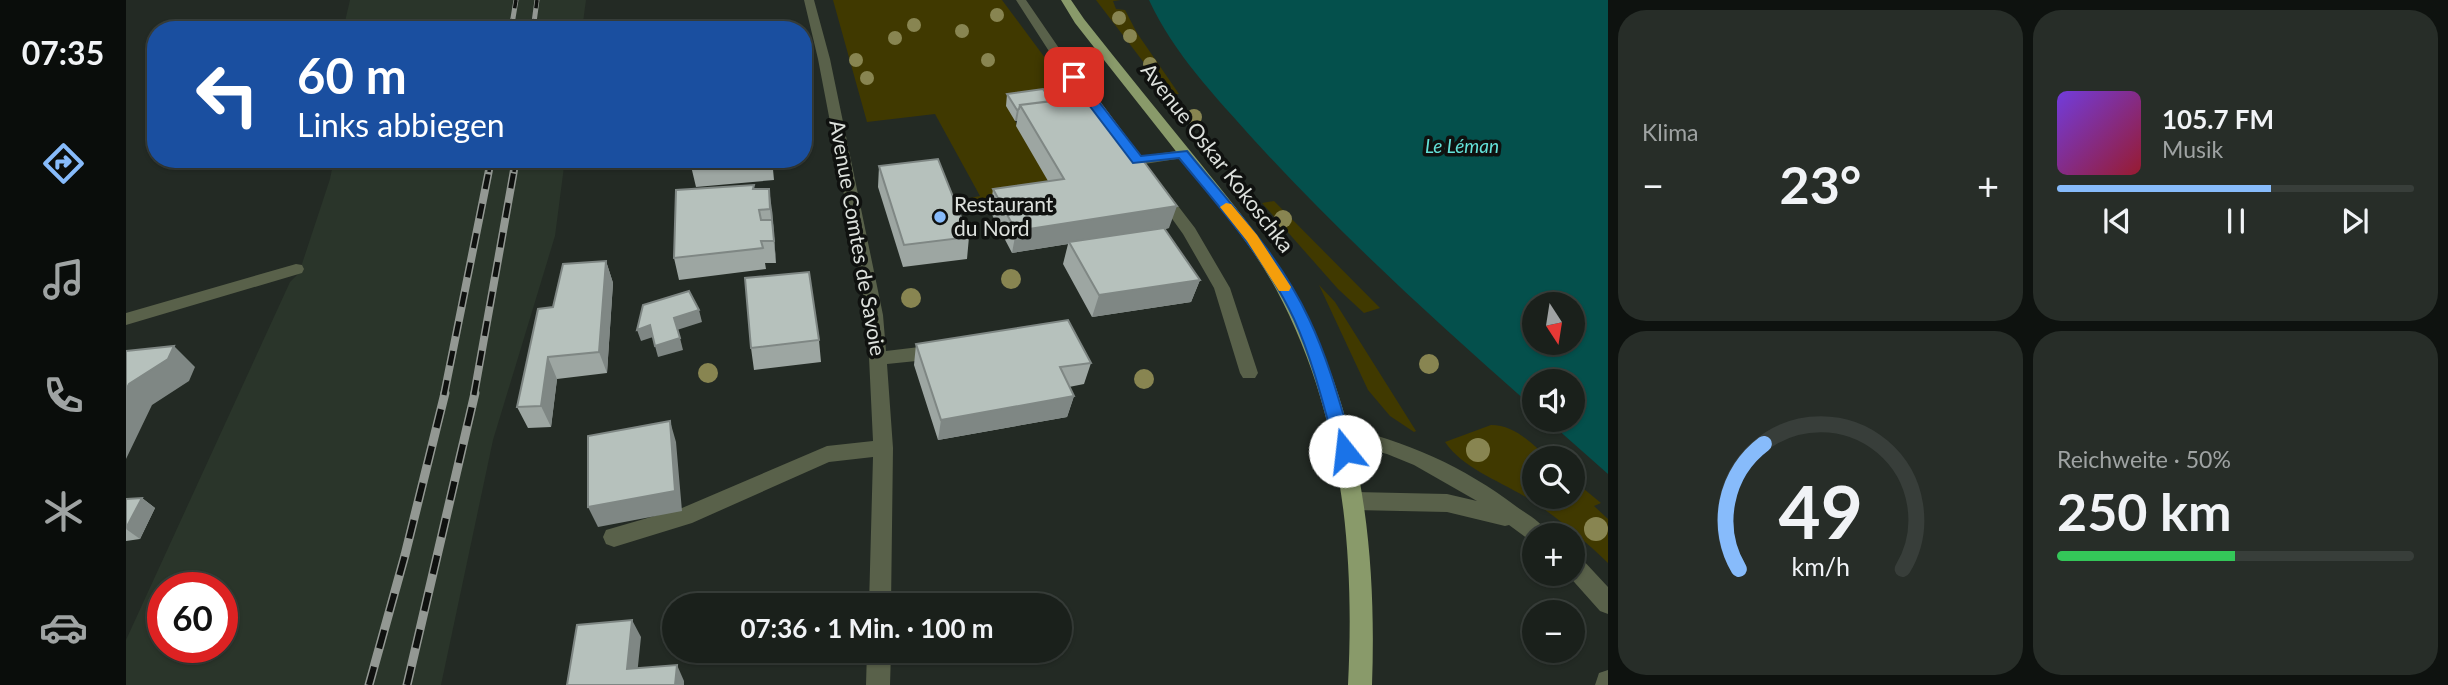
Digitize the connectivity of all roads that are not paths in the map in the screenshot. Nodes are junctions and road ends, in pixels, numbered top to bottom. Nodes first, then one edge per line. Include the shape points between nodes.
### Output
1 (809, 0) edge
2 (1021, 0) edge
3 (1066, 0) edge
4 (1183, 154) junction
5 (1138, 161) junction
6 (296, 269) dead end
7 (126, 319) edge
8 (958, 348) edge
9 (879, 359) junction
10 (1249, 373) dead end
11 (1340, 434) junction
12 (883, 448) junction
13 (1355, 501) junction
14 (1522, 523) edge
15 (1522, 526) edge
16 (614, 537) dead end
17 (1585, 578) edge
18 (880, 593) edge
19 (1608, 603) edge
20 (879, 663) edge
21 (878, 685) edge
22 (1360, 685) edge

1 - 9 street, Avenue Comtes de Savoie via 862,240
2 - 5 street
3 - 4 main road, Avenue Oskar Kokoschka
4 - 5 street
4 - 11 main road, Avenue Oskar Kokoschka via 1275,271 1301,319
5 - 10 street via 1190,232 1222,288
6 - 7 street
8 - 9 street
9 - 12 street, Avenue Comtes de Savoie
11 - 13 main road, Avenue Oskar Kokoschka
11 - 14 street via 1430,463
12 - 16 street via 827,454 685,516
12 - 18 street, Avenue Comtes de Savoie
13 - 15 street via 1447,503
13 - 22 main road, Avenue Oskar Kokoschka via 1362,567
17 - 19 street
20 - 21 street

